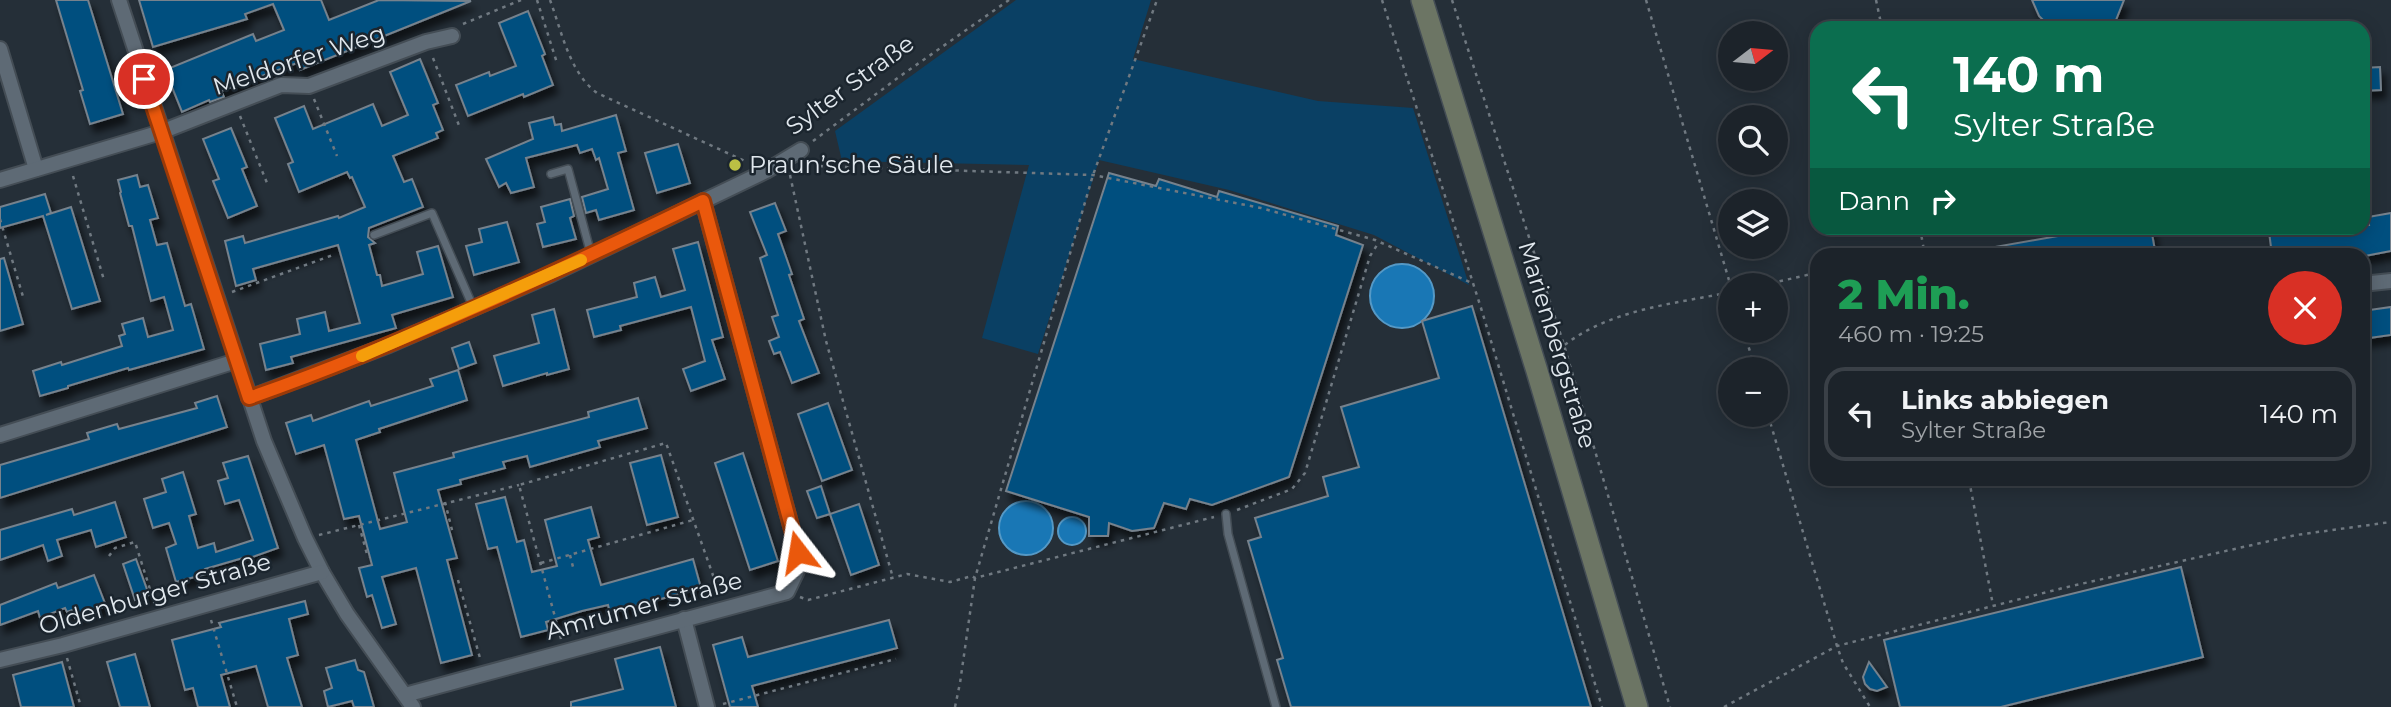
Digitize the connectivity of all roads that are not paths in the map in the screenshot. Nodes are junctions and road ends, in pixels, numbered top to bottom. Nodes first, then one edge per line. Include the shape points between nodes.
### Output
1 (119, 0) edge
2 (1422, 0) edge
3 (452, 36) road end
4 (0, 49) edge
5 (161, 132) junction
6 (801, 150) road end
7 (36, 169) junction
8 (551, 174) dead end
9 (0, 180) edge
10 (703, 201) junction
11 (374, 235) dead end
12 (592, 255) junction
13 (2391, 281) edge
14 (2370, 284) edge
15 (474, 309) junction
16 (236, 361) junction
17 (249, 398) junction
18 (0, 436) edge
19 (1226, 514) road end
20 (322, 572) junction
21 (684, 619) junction
22 (0, 660) edge
23 (409, 701) edge
24 (707, 707) edge
25 (1276, 707) edge
26 (1637, 707) edge

1 - 5 street
2 - 26 main road, Marienbergstraße
3 - 5 street, Meldorfer Weg via 309,86 282,85
4 - 7 street
5 - 7 street, Meldorfer Weg
5 - 16 street
6 - 10 street, Sylter Straße
7 - 9 street, Meldorfer Weg
8 - 12 lane via 568,169
10 - 12 street, Sylter Straße
10 - 21 street, Amrumer Straße via 798,552 797,571 787,592
11 - 15 lane via 432,213
12 - 15 street, Sylter Straße
13 - 14 street
15 - 17 street, Sylter Straße
16 - 17 street
16 - 18 street
17 - 20 street
19 - 25 lane
20 - 22 street, Oldenburger Straße
20 - 23 street
21 - 23 street, Amrumer Straße via 485,673
21 - 24 street

